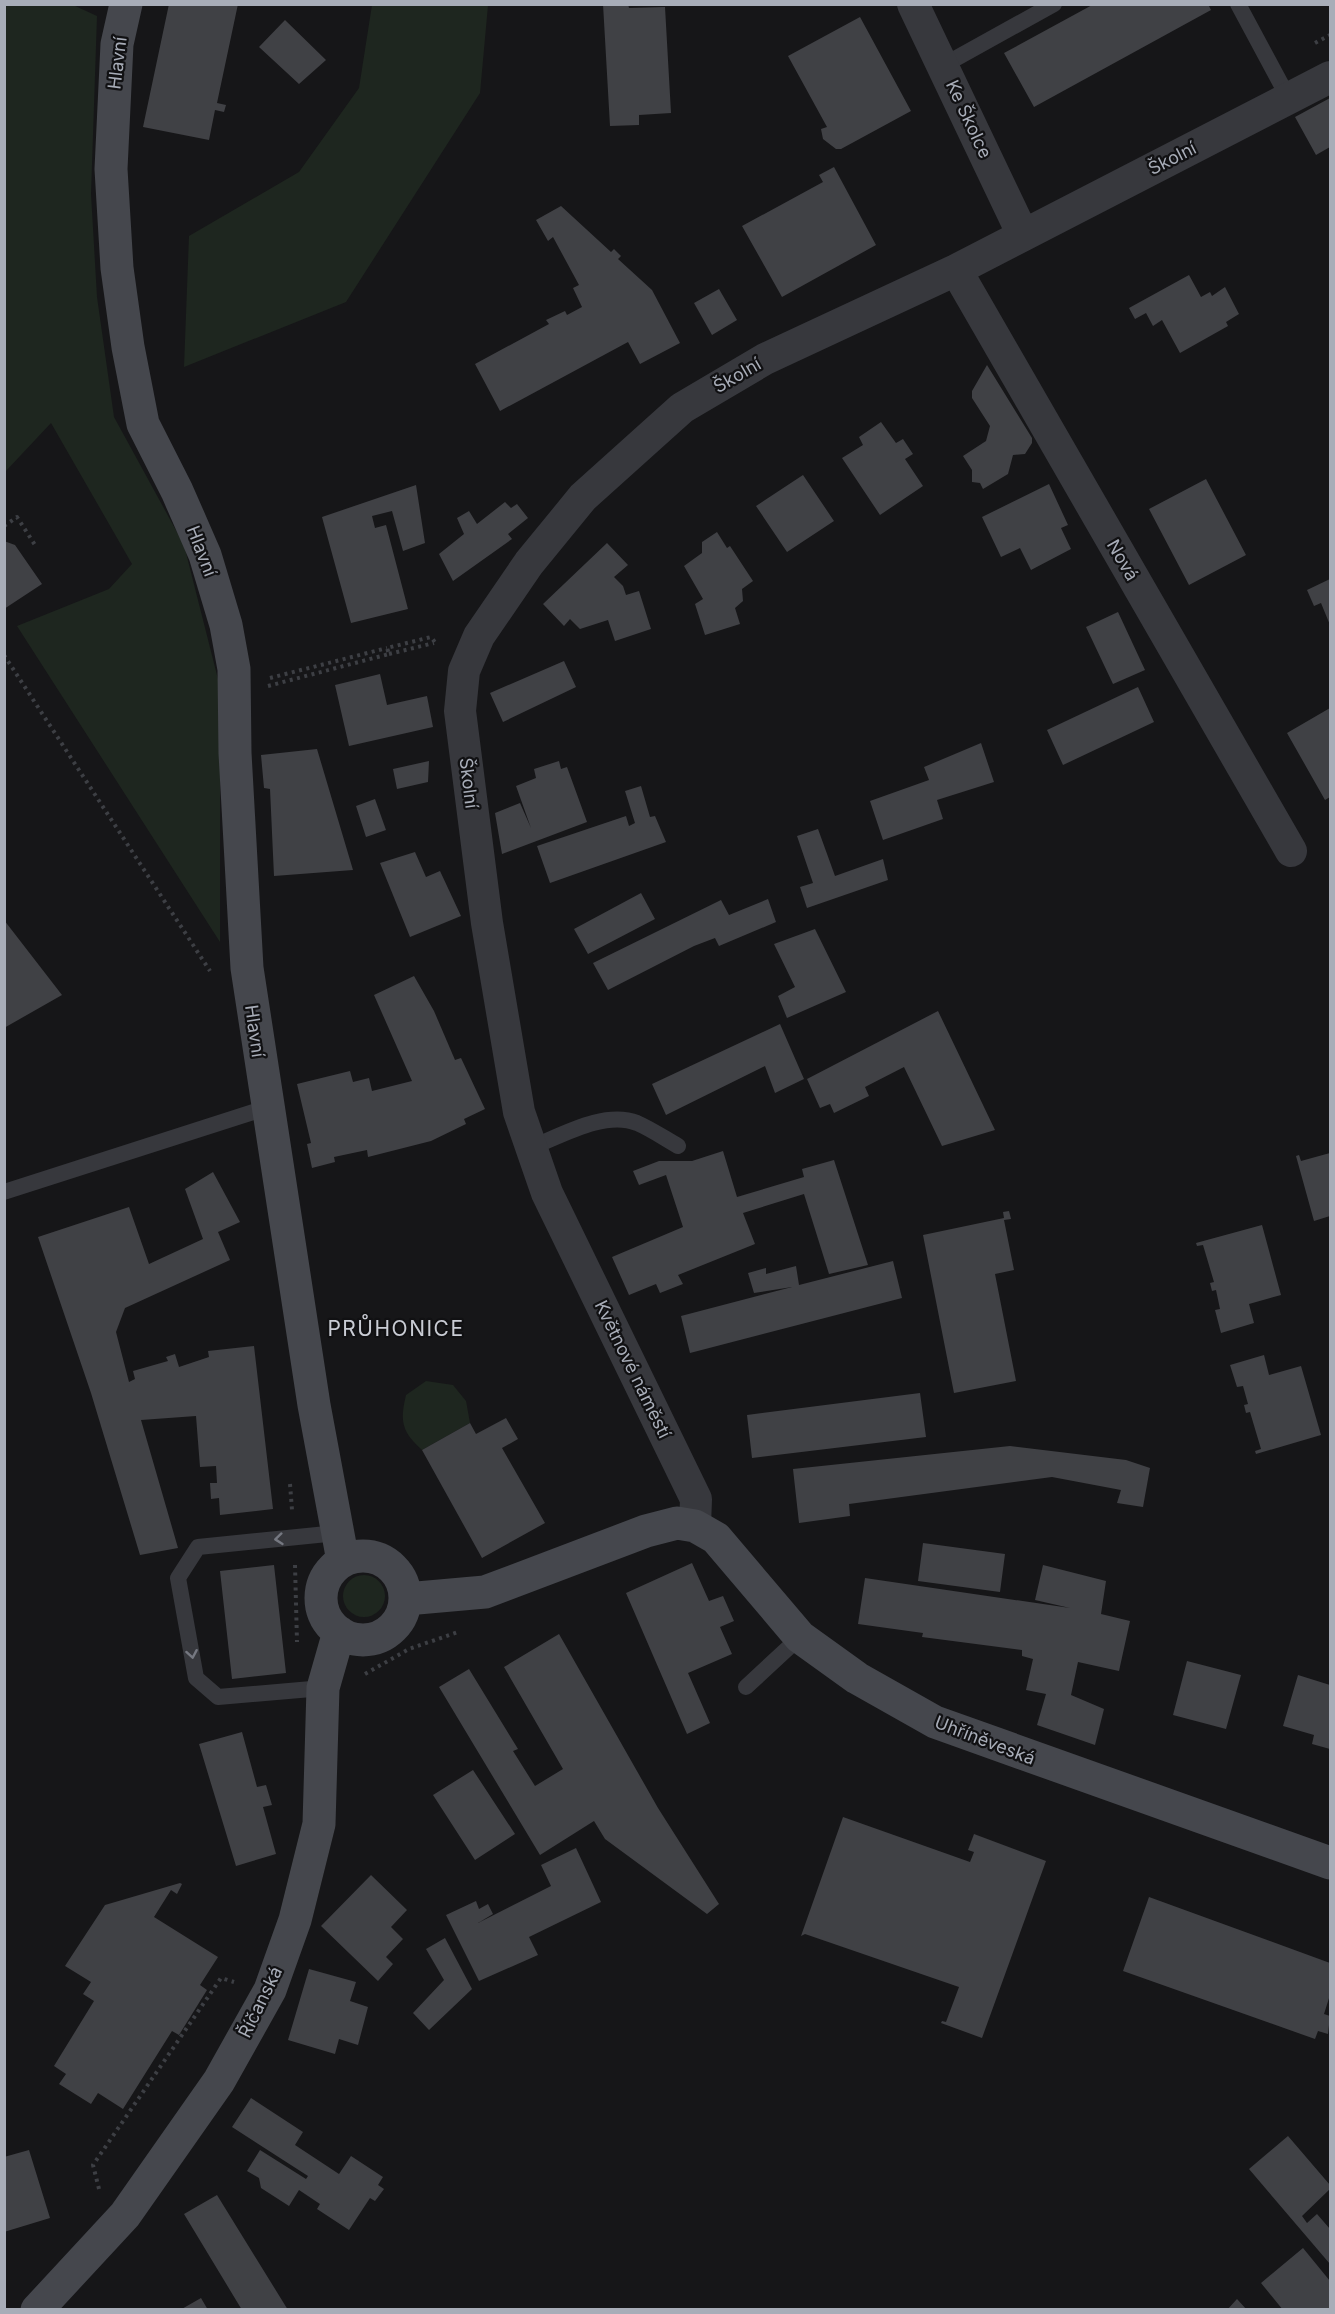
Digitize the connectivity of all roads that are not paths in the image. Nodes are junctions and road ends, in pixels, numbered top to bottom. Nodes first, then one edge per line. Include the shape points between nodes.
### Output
1 (126, 4) edge
2 (913, 4) edge
3 (1054, 4) edge
4 (1238, 4) edge
5 (944, 65) junction
6 (1330, 77) edge
7 (1289, 99) junction
8 (1023, 235) junction
9 (956, 270) junction
10 (1291, 851) dead end
11 (487, 923) joint
12 (266, 1108) junction
13 (678, 1146) dead end
14 (530, 1148) junction
15 (4, 1192) edge
16 (695, 1526) junction
17 (340, 1547) junction
18 (405, 1599) junction
19 (339, 1632) junction
20 (800, 1637) junction
21 (746, 1687) dead end
22 (311, 1689) junction
23 (1330, 1863) edge
24 (37, 2310) edge

1 - 12 street, Hlavní via 117,44 113,99 111,169 117,268 138,408 205,555 232,658 246,968
2 - 5 street, Ke Školce
3 - 5 lane
4 - 7 lane
5 - 8 street, Ke Školce
6 - 7 street, Školní
7 - 8 street, Školní
8 - 9 street, Školní
9 - 10 street, Nová
9 - 11 street, Školní via 765,358 681,408 583,497 530,563 479,636 464,671 460,711
11 - 14 street, Květnové náměstí via 519,1112
12 - 15 lane
12 - 17 street
13 - 14 lane via 636,1123 619,1119 598,1122
14 - 16 street, Květnové náměstí via 547,1193 696,1499
16 - 18 street via 677,1522 646,1531 485,1592
16 - 20 street, Uhříněveská via 716,1538
17 - 18 street via 353,1557 382,1560 394,1569 403,1584
17 - 19 street via 321,1598 329,1623
17 -> 22 lane via 294,1538 198,1547 178,1578 196,1678 218,1697
18 - 19 street via 393,1628 380,1636 366,1640
19 - 22 street, Říčanská
20 - 21 lane
20 - 23 street, Uhříněveská via 857,1678 934,1722
22 - 24 street, Říčanská via 319,1824 295,1920 270,1990 219,2081 125,2216

